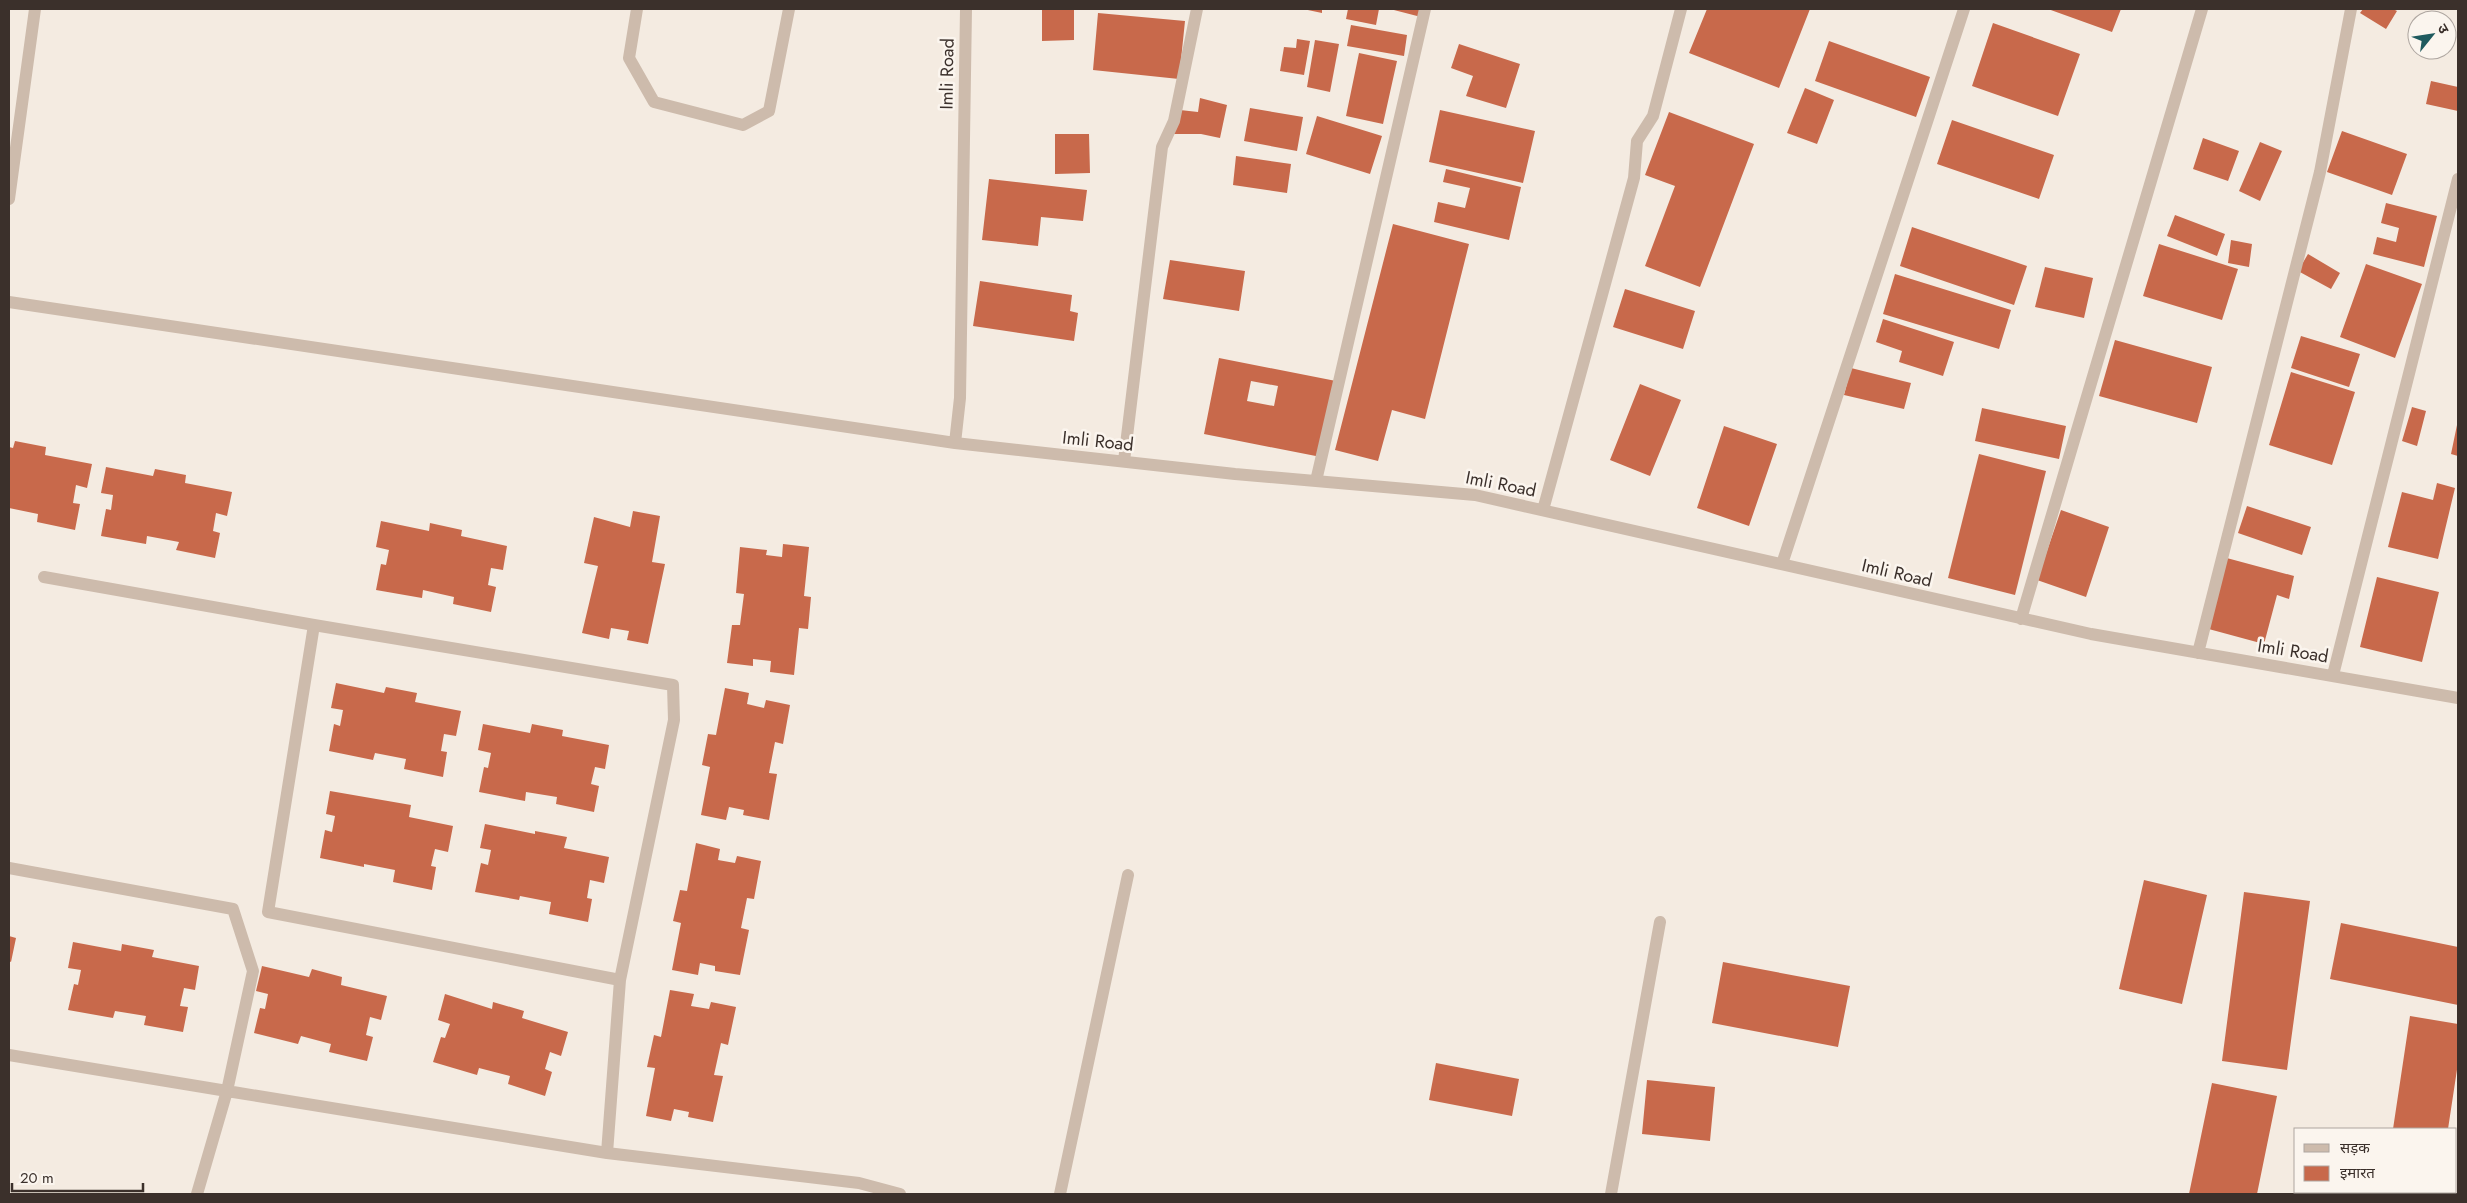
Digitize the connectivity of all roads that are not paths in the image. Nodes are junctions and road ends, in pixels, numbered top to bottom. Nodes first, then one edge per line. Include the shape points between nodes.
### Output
1 (35, 9) edge
2 (637, 9) edge
3 (790, 9) edge
4 (966, 9) edge
5 (1197, 9) edge
6 (1425, 9) edge
7 (1681, 9) edge
8 (1964, 9) edge
9 (2202, 9) edge
10 (2351, 9) edge
11 (2458, 179) edge
12 (9, 199) edge
13 (9, 302) edge
14 (955, 443) junction
15 (1124, 461) junction
16 (1316, 481) junction
17 (1543, 510) junction
18 (1782, 564) junction
19 (44, 577) dead end
20 (2021, 619) junction
21 (314, 625) junction
22 (2198, 653) junction
23 (2333, 675) junction
24 (2458, 698) edge
25 (9, 868) edge
26 (1128, 875) dead end
27 (1660, 922) dead end
28 (620, 980) junction
29 (9, 1055) edge
30 (227, 1091) junction
31 (607, 1152) junction
32 (197, 1194) edge
33 (900, 1194) edge
34 (1060, 1194) edge
35 (1611, 1194) edge

1 - 12 street
2 - 3 street via 629,58 654,102 743,126 769,110
4 - 14 street, Imli Road via 960,398
5 - 15 street via 1174,121 1162,148
6 - 16 street
7 - 17 street via 1653,116 1636,141 1634,178
8 - 18 street
9 - 20 street
10 - 22 street via 2320,172
11 - 23 street
13 - 14 street
14 - 15 street, Imli Road
15 - 16 street, Imli Road
16 - 17 street, Imli Road via 1475,495
17 - 18 street, Imli Road
18 - 20 street, Imli Road
19 - 21 street
20 - 22 street, Imli Road
21 - 28 street via 268,912
21 - 28 street via 673,685 674,720
22 - 23 street, Imli Road
23 - 24 street, Imli Road
25 - 30 street via 233,908 253,971
26 - 34 street
27 - 35 street
28 - 31 street
29 - 30 street
30 - 31 street
30 - 32 street
31 - 33 street via 859,1183

